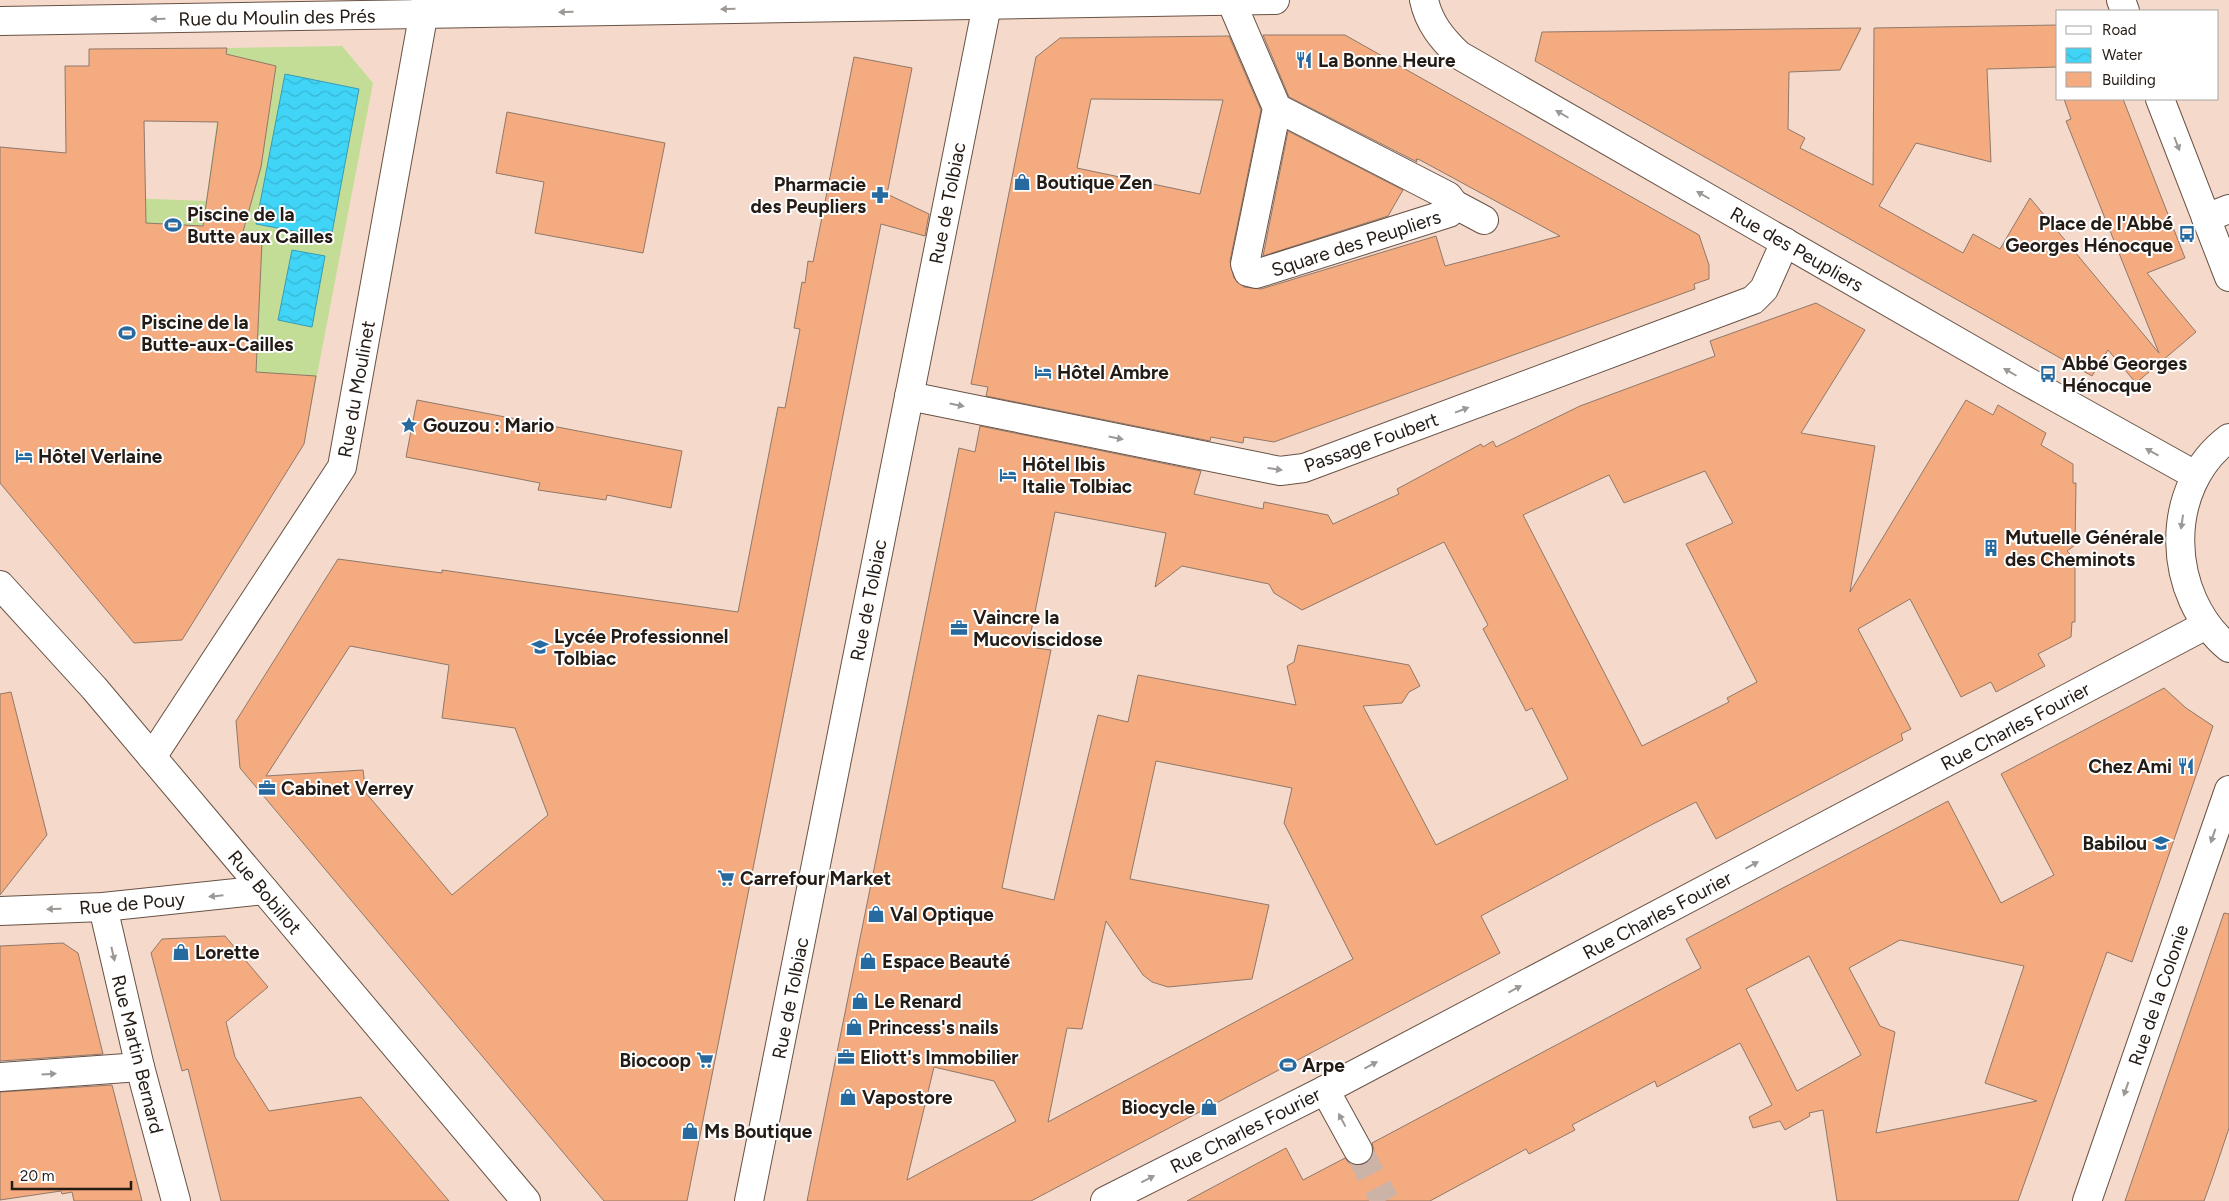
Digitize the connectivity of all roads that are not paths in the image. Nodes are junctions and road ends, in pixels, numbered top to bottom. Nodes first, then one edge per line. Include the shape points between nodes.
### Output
1 (1275, 0) edge
2 (1424, 0) edge
3 (1231, 1) edge
4 (988, 2) edge
5 (425, 7) edge
6 (0, 21) edge
7 (2161, 100) edge
8 (1277, 108) junction
9 (1454, 204) junction
10 (2218, 213) edge
11 (1484, 220) dead end
12 (1785, 242) junction
13 (2229, 277) edge
14 (909, 396) junction
15 (2229, 438) edge
16 (2195, 475) junction
17 (0, 585) edge
18 (2206, 624) junction
19 (2229, 648) edge
20 (152, 757) junction
21 (2229, 790) edge
22 (264, 890) junction
23 (103, 907) junction
24 (0, 911) edge
25 (140, 1067) junction
26 (0, 1077) edge
27 (1325, 1090) junction
28 (1358, 1150) tunnel mouth
29 (176, 1201) edge
30 (526, 1201) edge
31 (749, 1201) edge
32 (1105, 1201) edge
33 (2087, 1201) edge

1 - 3 street, Rue du Moulin des Prés
12 -> 2 street, Rue des Peupliers via 1459,55 1437,31 1427,14
3 - 4 street, Rue du Moulin des Prés
3 - 8 street
4 -> 5 street, Rue du Moulin des Prés
4 - 14 street, Rue de Tolbiac
5 -> 6 street, Rue du Moulin des Prés
5 - 20 street, Rue du Moulinet via 342,467
7 -> 10 street
8 - 9 street, Square des Peupliers via 1448,196
8 - 9 street, Square des Peupliers via 1245,264 1248,272 1256,274 1440,216 1449,212
9 - 11 street
10 - 13 street
14 -> 12 street, Passage Foubert via 1280,471 1304,468 1754,300 1764,289
16 -> 12 street, Rue des Peupliers
14 - 31 street, Rue de Tolbiac
15 - 16 street
16 -> 18 street via 2183,509 2180,559 2191,598
17 - 20 street, Rue Bobillot
18 - 19 street
27 -> 18 street, Rue Charles Fourier
20 - 22 street, Rue Bobillot
21 -> 33 street, Rue de la Colonie
22 -> 23 street, Rue de Pouy
22 - 30 street, Rue Bobillot
23 -> 24 street, Rue de Pouy
23 -> 25 street, Rue Martin Bernard
26 -> 25 street
25 - 29 street, Rue Martin Bernard
28 -> 27 street
32 -> 27 street, Rue Charles Fourier

